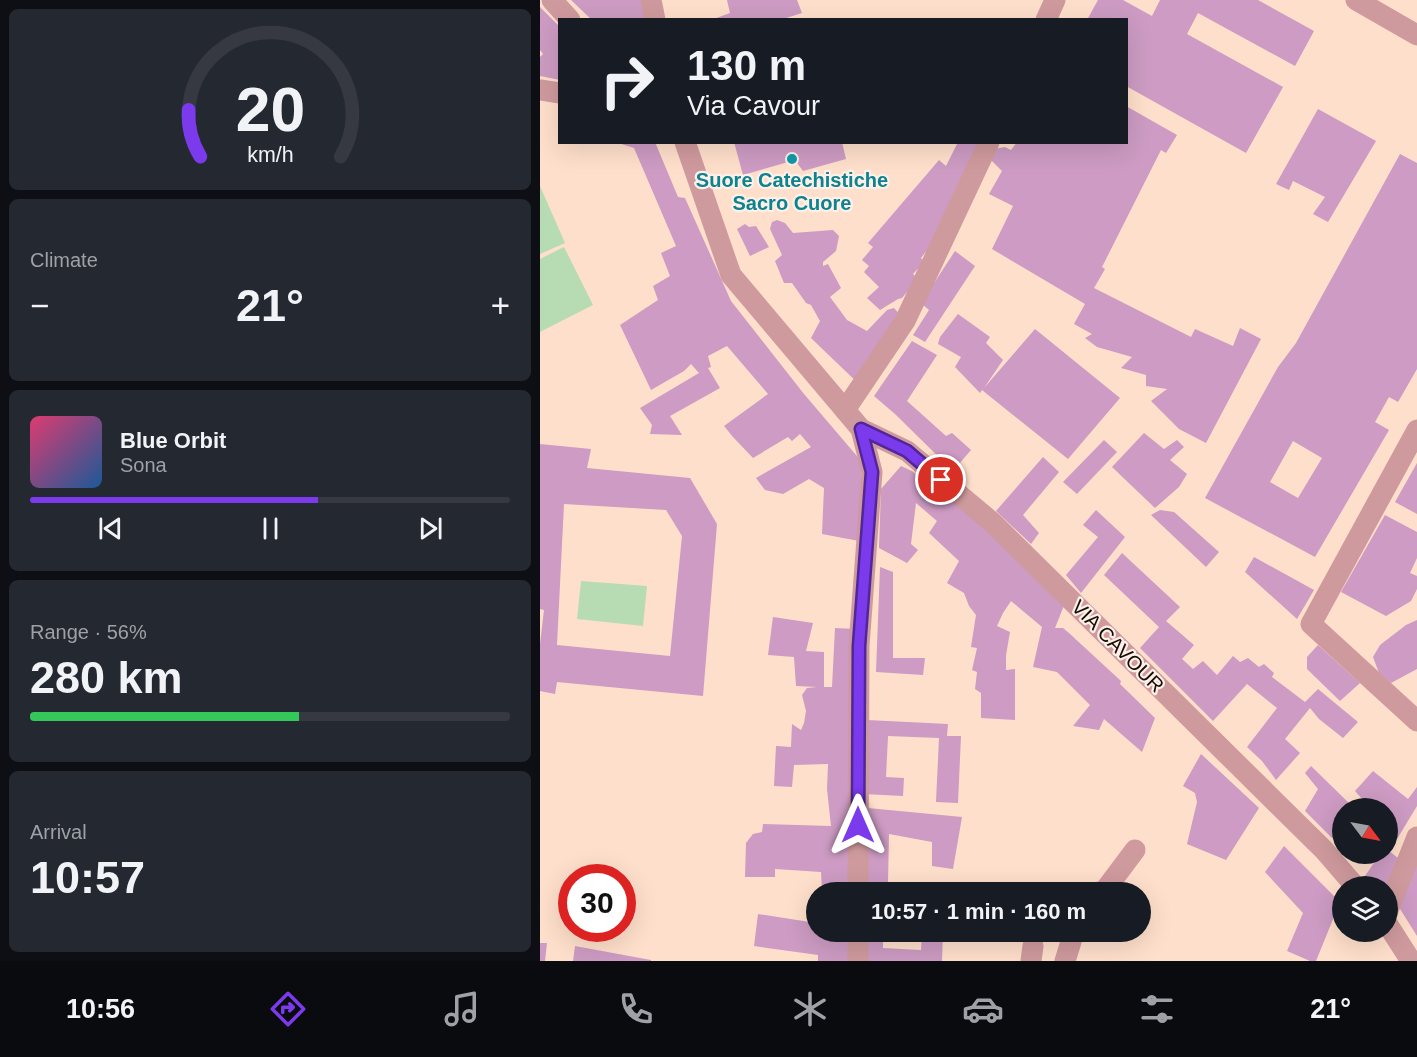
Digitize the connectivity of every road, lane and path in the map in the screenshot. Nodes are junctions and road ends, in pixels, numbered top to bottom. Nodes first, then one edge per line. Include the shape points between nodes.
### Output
1 (552, 0) edge
2 (651, 0) edge
3 (1055, 0) edge
4 (1356, 0) edge
5 (568, 18) edge
6 (655, 18) edge
7 (1047, 18) edge
8 (1417, 35) edge
9 (540, 90) edge
10 (558, 93) edge
11 (687, 144) edge
12 (987, 144) edge
13 (845, 410) junction
14 (861, 429) junction
15 (1417, 430) edge
16 (1417, 721) edge
17 (1417, 837) edge
18 (1135, 850) dead end
19 (1346, 876) edge
20 (858, 882) edge
21 (1111, 882) edge
22 (1398, 885) edge
23 (1398, 941) edge
24 (858, 942) edge
25 (1071, 942) edge
26 (858, 961) edge
27 (1065, 961) edge
28 (1411, 961) edge

1 - 5 street
2 - 6 street
3 - 7 street
4 - 8 street
9 - 10 street
11 - 13 street via 731,275
12 - 13 street via 905,321
13 - 14 street
14 - 19 street, VIA CAVOUR via 907,451 993,523
14 - 20 street via 872,472 859,646
15 - 16 street via 1311,624
17 - 22 street
18 - 21 street
23 - 28 street
24 - 26 street
25 - 27 street

